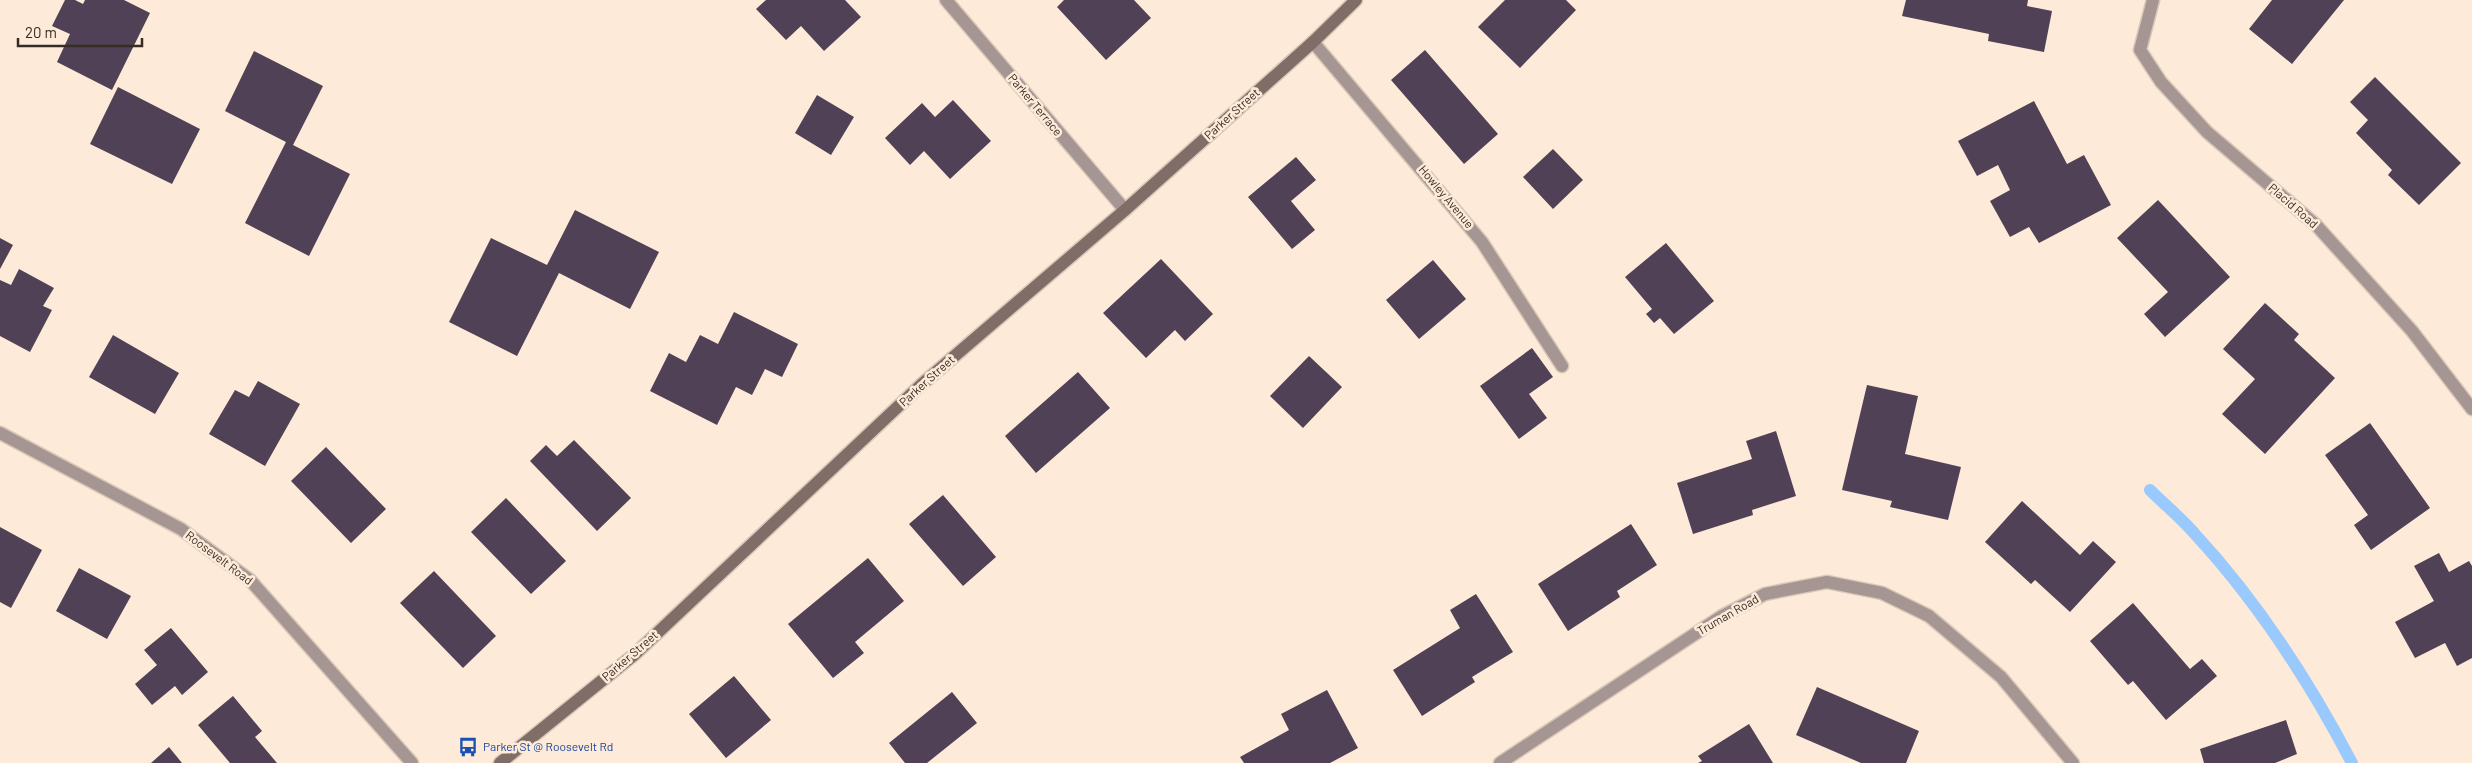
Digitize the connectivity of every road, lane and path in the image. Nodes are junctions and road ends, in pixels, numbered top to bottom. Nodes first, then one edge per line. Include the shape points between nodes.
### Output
1 (946, 0) edge
2 (1356, 0) edge
3 (2152, 0) edge
4 (1313, 42) junction
5 (1125, 210) junction
6 (1562, 366) dead end
7 (2472, 409) edge
8 (0, 433) edge
9 (412, 763) edge
10 (500, 763) edge
11 (1500, 763) edge
12 (2073, 763) edge

1 - 5 street, Parker Terrace
2 - 4 main road, Parker Street
3 - 7 street, Placid Road via 2140,50 2160,82 2207,132 2316,226 2412,331
4 - 5 main road, Parker Street
4 - 6 street, Howley Avenue via 1482,242
5 - 10 main road, Parker Street via 922,384 635,654
8 - 9 street, Roosevelt Road via 181,529 250,580
11 - 12 street, Truman Road via 1722,616 1765,594 1827,582 1882,593 1930,616 2001,677

